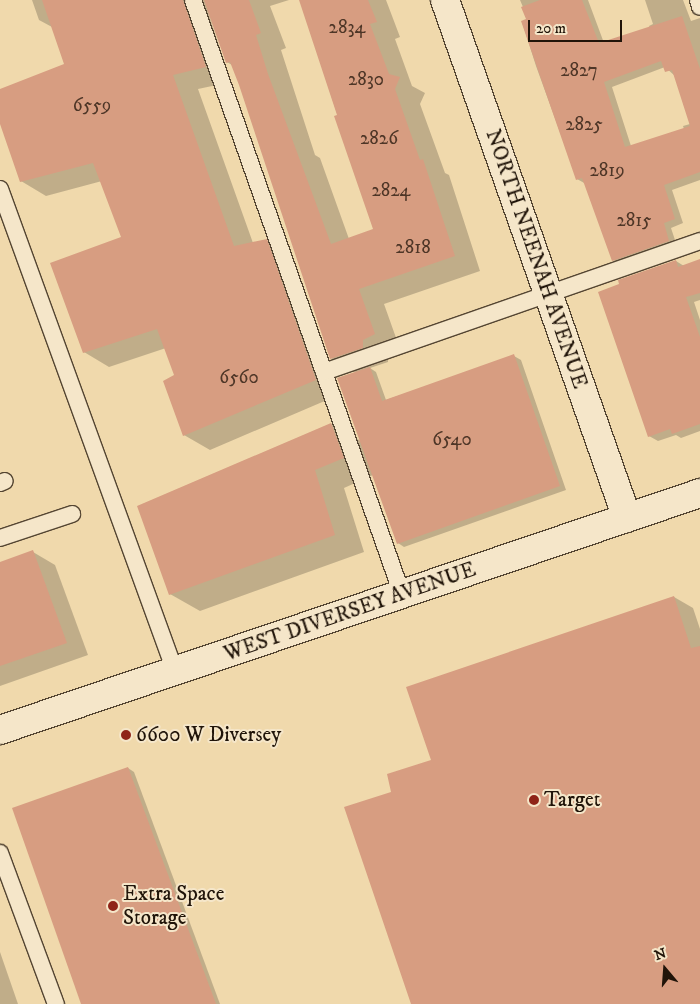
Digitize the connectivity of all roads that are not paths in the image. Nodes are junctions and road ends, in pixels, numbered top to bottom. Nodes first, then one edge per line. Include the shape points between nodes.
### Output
1 (193, 0) edge
2 (445, 0) edge
3 (698, 0) edge
4 (700, 7) edge
5 (0, 189) edge
6 (700, 241) edge
7 (548, 293) junction
8 (324, 372) junction
9 (700, 493) edge
10 (72, 514) dead end
11 (627, 518) junction
12 (0, 538) edge
13 (402, 594) junction
14 (175, 671) junction
15 (0, 730) edge
16 (0, 852) edge
17 (56, 1004) edge

1 - 8 lane
2 - 7 main road, NORTH NEENAH AVENUE
3 - 4 lane
5 - 14 lane
6 - 7 lane
7 - 8 lane
7 - 11 main road, NORTH NEENAH AVENUE
8 - 13 lane
9 - 11 main road, WEST DIVERSEY AVENUE
10 - 12 lane
11 - 13 main road, WEST DIVERSEY AVENUE
13 - 14 main road, WEST DIVERSEY AVENUE
14 - 15 main road, WEST DIVERSEY AVENUE
16 - 17 lane

